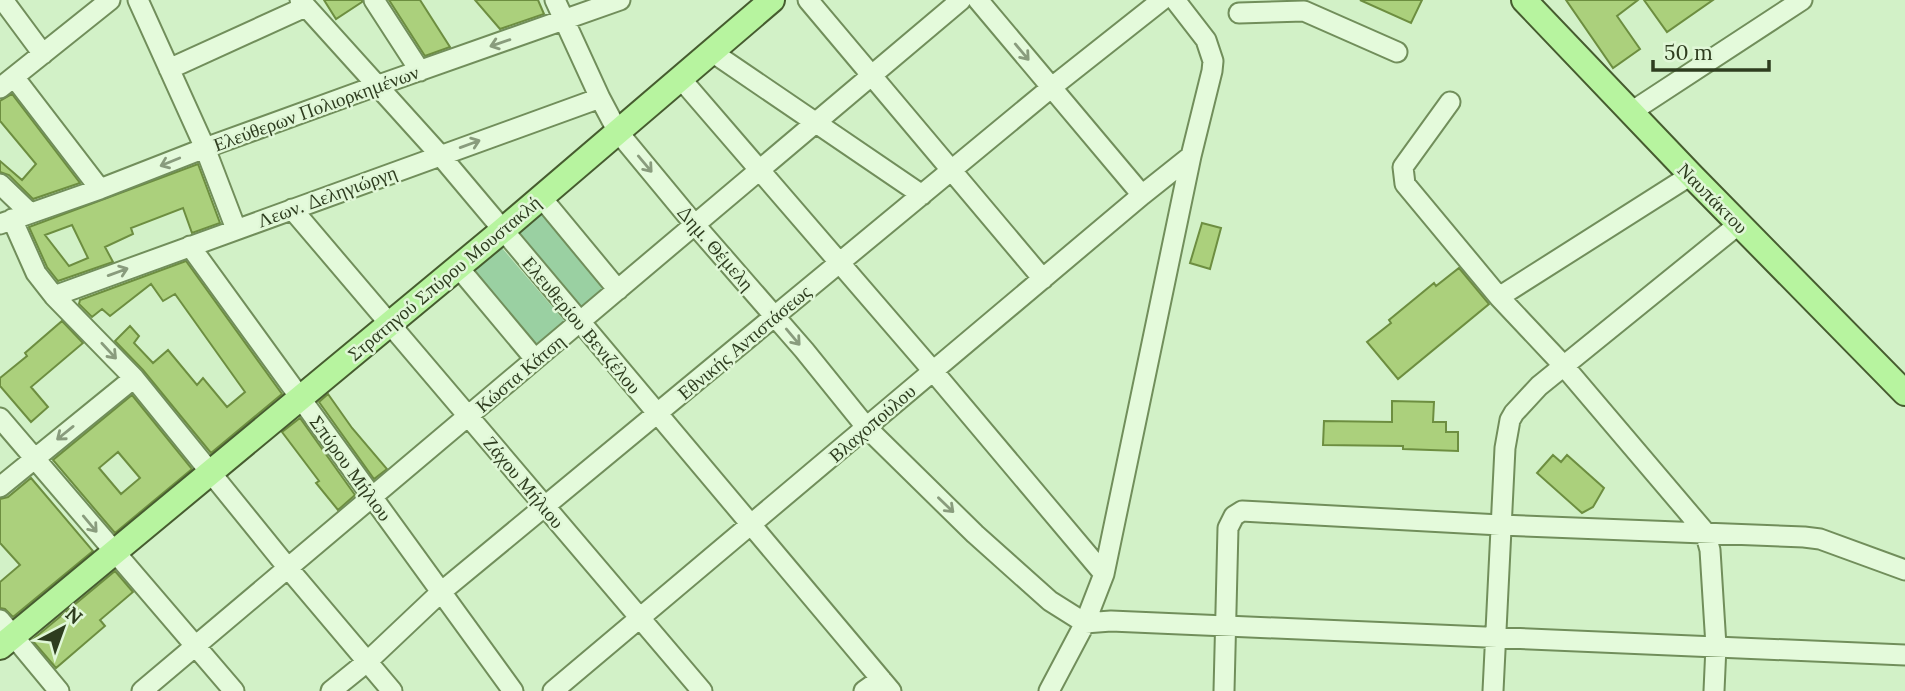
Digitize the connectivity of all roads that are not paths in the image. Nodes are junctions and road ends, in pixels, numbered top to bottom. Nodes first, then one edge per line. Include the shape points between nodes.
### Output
1 (3, 0) edge
2 (110, 0) edge
3 (138, 0) edge
4 (374, 0) edge
5 (555, 0) edge
6 (620, 0) edge
7 (807, 0) edge
8 (961, 0) edge
9 (978, 0) edge
10 (1162, 0) edge
11 (1175, 0) edge
12 (1524, 0) edge
13 (1802, 0) edge
14 (302, 3) edge
15 (763, 3) edge
16 (1239, 13) dead end
17 (564, 20) junction
18 (712, 52) junction
19 (1397, 52) dead end
20 (43, 54) junction
21 (169, 69) junction
22 (420, 71) junction
23 (872, 76) junction
24 (681, 79) junction
25 (7, 82) edge
26 (376, 86) junction
27 (1052, 87) junction
28 (600, 98) junction
29 (1450, 102) dead end
30 (1630, 112) junction
31 (815, 123) junction
32 (618, 132) junction
33 (205, 148) junction
34 (440, 155) junction
35 (1191, 156) junction
36 (760, 170) junction
37 (951, 170) junction
38 (1690, 175) junction
39 (0, 184) edge
40 (100, 189) junction
41 (922, 195) junction
42 (1142, 195) junction
43 (541, 197) junction
44 (292, 209) junction
45 (14, 219) edge
46 (1739, 224) junction
47 (695, 225) junction
48 (236, 229) junction
49 (503, 230) junction
50 (190, 246) junction
51 (840, 262) junction
52 (457, 267) junction
53 (1043, 279) junction
54 (618, 290) junction
55 (54, 296) junction
56 (1499, 297) junction
57 (775, 316) junction
58 (580, 322) junction
59 (389, 324) junction
60 (536, 359) junction
61 (1563, 365) junction
62 (933, 371) junction
63 (134, 378) junction
64 (1902, 384) edge
65 (301, 399) junction
66 (657, 414) junction
67 (468, 416) junction
68 (0, 418) edge
69 (867, 428) junction
70 (34, 458) junction
71 (211, 472) junction
72 (0, 486) edge
73 (372, 497) junction
74 (545, 507) junction
75 (1500, 525) junction
76 (751, 526) junction
77 (1705, 532) junction
78 (114, 553) junction
79 (288, 568) junction
80 (1905, 570) edge
81 (1104, 574) junction
82 (441, 592) junction
83 (640, 618) junction
84 (1085, 623) junction
85 (1224, 626) junction
86 (4, 634) edge
87 (1495, 637) junction
88 (195, 646) junction
89 (1716, 646) junction
90 (1905, 655) edge
91 (368, 661) junction
92 (886, 685) edge
93 (59, 691) edge
94 (142, 691) edge
95 (234, 691) edge
96 (331, 691) edge
97 (392, 691) edge
98 (513, 691) edge
99 (553, 691) edge
100 (702, 691) edge
101 (863, 691) edge
102 (1049, 691) edge
103 (1224, 691) edge
104 (1493, 691) edge
105 (1714, 691) edge

1 - 20 street
2 - 20 street
3 - 21 street
4 - 22 street
5 - 17 street, Δημ. Θέμελη
6 - 17 street, Ελεύθερων Πολιορκημένων
7 - 23 street
8 - 23 street, Κώστα Κάτση
9 -> 27 street
10 - 27 street, Εθνικής Αντιστάσεως
11 - 35 street via 1206,40 1213,61
12 - 30 main road, Ναυπάκτου
13 - 30 street
14 - 21 street
14 - 26 street, Ελευθερίου Βενιζέλου
15 - 18 main road, Στρατηγού Σπύρου Μουστακλή
16 - 19 street via 1304,11
17 -> 22 street, Ελεύθερων Πολιορκημένων
17 - 28 street, Δημ. Θέμελη
18 - 24 main road, Στρατηγού Σπύρου Μουστακλή
18 - 31 street
20 - 25 street
21 - 33 street
22 - 26 street, Ελεύθερων Πολιορκημένων
23 - 31 street, Κώστα Κάτση
23 - 37 street
24 - 32 main road, Στρατηγού Σπύρου Μουστακλή
24 - 36 street
25 - 40 street
26 - 33 street, Ελεύθερων Πολιορκημένων
26 - 34 street, Ελευθερίου Βενιζέλου
27 - 37 street, Εθνικής Αντιστάσεως
27 - 42 street
28 - 32 street, Δημ. Θέμελη
34 -> 28 street, Λεων. Δεληγιώργη
29 - 56 street via 1407,159 1402,175 1415,198
30 - 38 main road, Ναυπάκτου
31 - 36 street, Κώστα Κάτση
31 - 41 street
32 - 43 main road, Στρατηγού Σπύρου Μουστακλή
32 -> 47 street, Δημ. Θέμελη
33 -> 40 street, Ελεύθερων Πολιορκημένων
33 - 48 street
34 - 44 street, Λεων. Δεληγιώργη
34 - 49 street, Ελευθερίου Βενιζέλου
35 - 42 street, Βλαχοπούλου
35 - 81 street
36 - 47 street, Κώστα Κάτση
36 - 51 street
37 - 41 street, Εθνικής Αντιστάσεως
37 - 53 street
38 - 46 main road, Ναυπάκτου
38 - 56 street
39 - 45 street
40 - 45 street, Ελεύθερων Πολιορκημένων
41 - 51 street, Εθνικής Αντιστάσεως
42 - 53 street, Βλαχοπούλου
43 - 49 main road, Στρατηγού Σπύρου Μουστακλή
43 - 54 street
44 - 48 street, Λεων. Δεληγιώργη
44 - 59 street, Ζάχου Μήλιου
45 - 55 street via 36,273
46 - 61 street
46 - 64 main road, Ναυπάκτου
47 - 54 street, Κώστα Κάτση
47 - 57 street, Δημ. Θέμελη
48 - 50 street, Λεων. Δεληγιώργη
49 - 52 main road, Στρατηγού Σπύρου Μουστακλή
49 - 58 street, Ελευθερίου Βενιζέλου
55 -> 50 street, Λεων. Δεληγιώργη
50 - 65 street, Σπύρου Μήλιου
51 - 57 street, Εθνικής Αντιστάσεως
51 - 62 street
52 - 59 main road, Στρατηγού Σπύρου Μουστακλή
52 - 60 street
53 - 62 street, Βλαχοπούλου
54 - 58 street, Κώστα Κάτση
55 -> 63 street
56 - 61 street
57 - 66 street, Εθνικής Αντιστάσεως
57 -> 69 street, Δημ. Θέμελη
58 - 60 street, Κώστα Κάτση
58 - 66 street, Ελευθερίου Βενιζέλου
59 - 65 main road, Στρατηγού Σπύρου Μουστακλή
59 - 67 street, Ζάχου Μήλιου
60 - 67 street, Κώστα Κάτση
61 - 75 street via 1510,420
61 - 77 street
62 - 69 street, Βλαχοπούλου
62 - 81 street
63 -> 70 street
63 - 71 street
65 - 71 main road, Στρατηγού Σπύρου Μουστακλή
65 - 73 street, Σπύρου Μήλιου
66 - 74 street, Εθνικής Αντιστάσεως
66 - 76 street, Ελευθερίου Βενιζέλου
67 - 73 street, Κώστα Κάτση
67 - 74 street, Ζάχου Μήλιου
68 - 70 street
69 - 76 street, Βλαχοπούλου
69 -> 84 street, Δημ. Θέμελη via 996,553 1051,601
70 - 72 street
70 -> 78 street
71 - 78 main road, Στρατηγού Σπύρου Μουστακλή
71 - 79 street
73 - 79 street, Κώστα Κάτση
73 - 82 street, Σπύρου Μήλιου
74 - 82 street, Εθνικής Αντιστάσεως
74 - 83 street, Ζάχου Μήλιου
75 - 77 street
75 - 85 street via 1238,512 1228,528
75 - 87 street
76 - 83 street, Βλαχοπούλου
76 - 92 street, Ελευθερίου Βενιζέλου
77 - 80 street via 1820,539
77 - 89 street
78 - 86 main road, Στρατηγού Σπύρου Μουστακλή
78 - 88 street
79 - 88 street, Κώστα Κάτση
79 - 91 street
81 - 84 street
82 - 91 street, Εθνικής Αντιστάσεως
82 - 98 street, Σπύρου Μήλιου
83 - 99 street, Βλαχοπούλου
83 - 100 street, Ζάχου Μήλιου
84 - 85 street
84 - 102 street
85 - 87 street
85 - 103 street
86 - 93 street
87 - 89 street
87 - 104 street
88 - 94 street, Κώστα Κάτση
88 - 95 street
89 - 90 street
89 - 105 street
91 - 96 street, Εθνικής Αντιστάσεως
91 - 97 street
92 - 101 street

